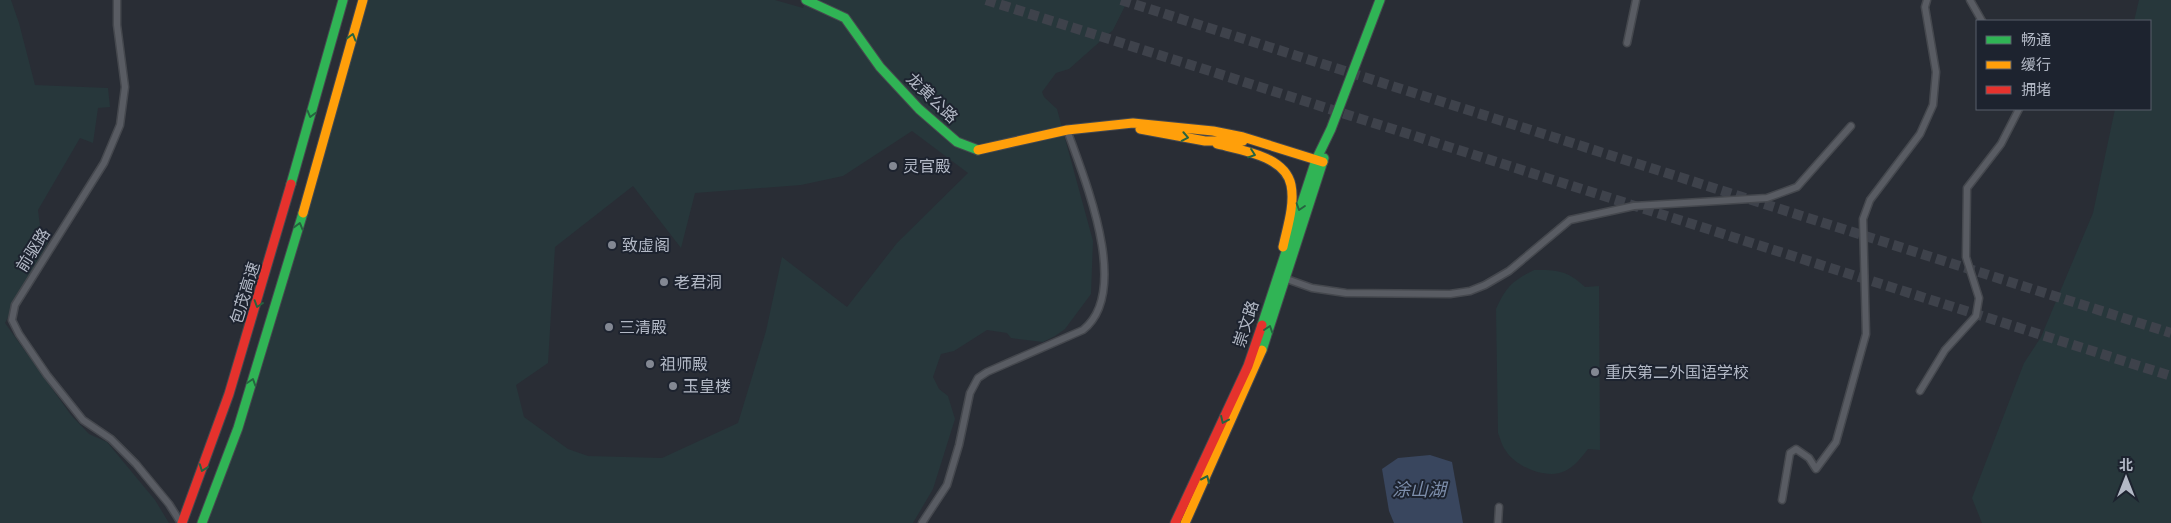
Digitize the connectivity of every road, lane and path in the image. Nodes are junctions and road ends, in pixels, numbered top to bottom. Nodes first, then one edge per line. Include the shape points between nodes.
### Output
1 (117, 0) edge
2 (343, 0) edge
3 (363, 0) edge
4 (806, 0) edge
5 (1380, 0) edge
6 (1636, 0) edge
7 (1927, 0) edge
8 (1970, 0) edge
9 (1981, 20) edge
10 (1627, 43) dead end
11 (2018, 110) edge
12 (1851, 126) dead end
13 (1159, 128) junction
14 (1067, 130) junction
15 (1199, 130) junction
16 (1204, 141) junction
17 (1319, 163) junction
18 (1282, 278) junction
19 (1920, 391) dead end
20 (1782, 500) dead end
21 (1499, 507) dead end
22 (181, 523) edge
23 (202, 523) edge
24 (922, 523) edge
25 (1176, 523) edge
26 (1185, 523) edge
27 (1498, 523) edge

1 - 22 street, 前驱路 via 125,87 120,125 104,163 15,304 12,320 47,374 83,420 111,439 136,464
2 -> 22 main road, 包茂高速 via 266,277 220,422
23 -> 3 main road, 包茂高速 via 238,428 283,284
4 - 14 main road, 龙黄公路 via 845,18 880,67 918,109 957,142 980,150
5 - 17 main road, 崇文路
6 - 10 street
7 - 20 street via 1936,72 1933,105 1920,134 1870,200 1863,219 1866,334 1836,442 1816,469 1809,458 1796,449 1790,453
8 - 9 street
11 - 19 street via 2001,144 1967,188 1966,257 1979,298 1976,316 1945,350
12 - 18 street via 1797,187 1767,198 1634,206 1570,220 1509,271 1484,285 1450,294 1338,292
13 - 14 main road, 龙黄公路 via 1123,123
13 - 15 main road, 龙黄公路
13 -> 16 main road, 龙黄公路
14 - 24 street via 1100,228 1103,259 1100,306 1092,323 1083,330 978,378 970,393 947,485
15 - 16 main road via 1209,135 1209,139
15 - 17 main road, 龙黄公路 via 1243,136
16 - 17 main road, 龙黄公路 via 1243,141
16 -> 18 main road via 1267,159 1288,176 1291,193
17 - 18 main road, 崇文路
18 -> 25 main road, 崇文路 via 1243,378
26 -> 18 main road, 崇文路 via 1249,384
21 - 27 street

